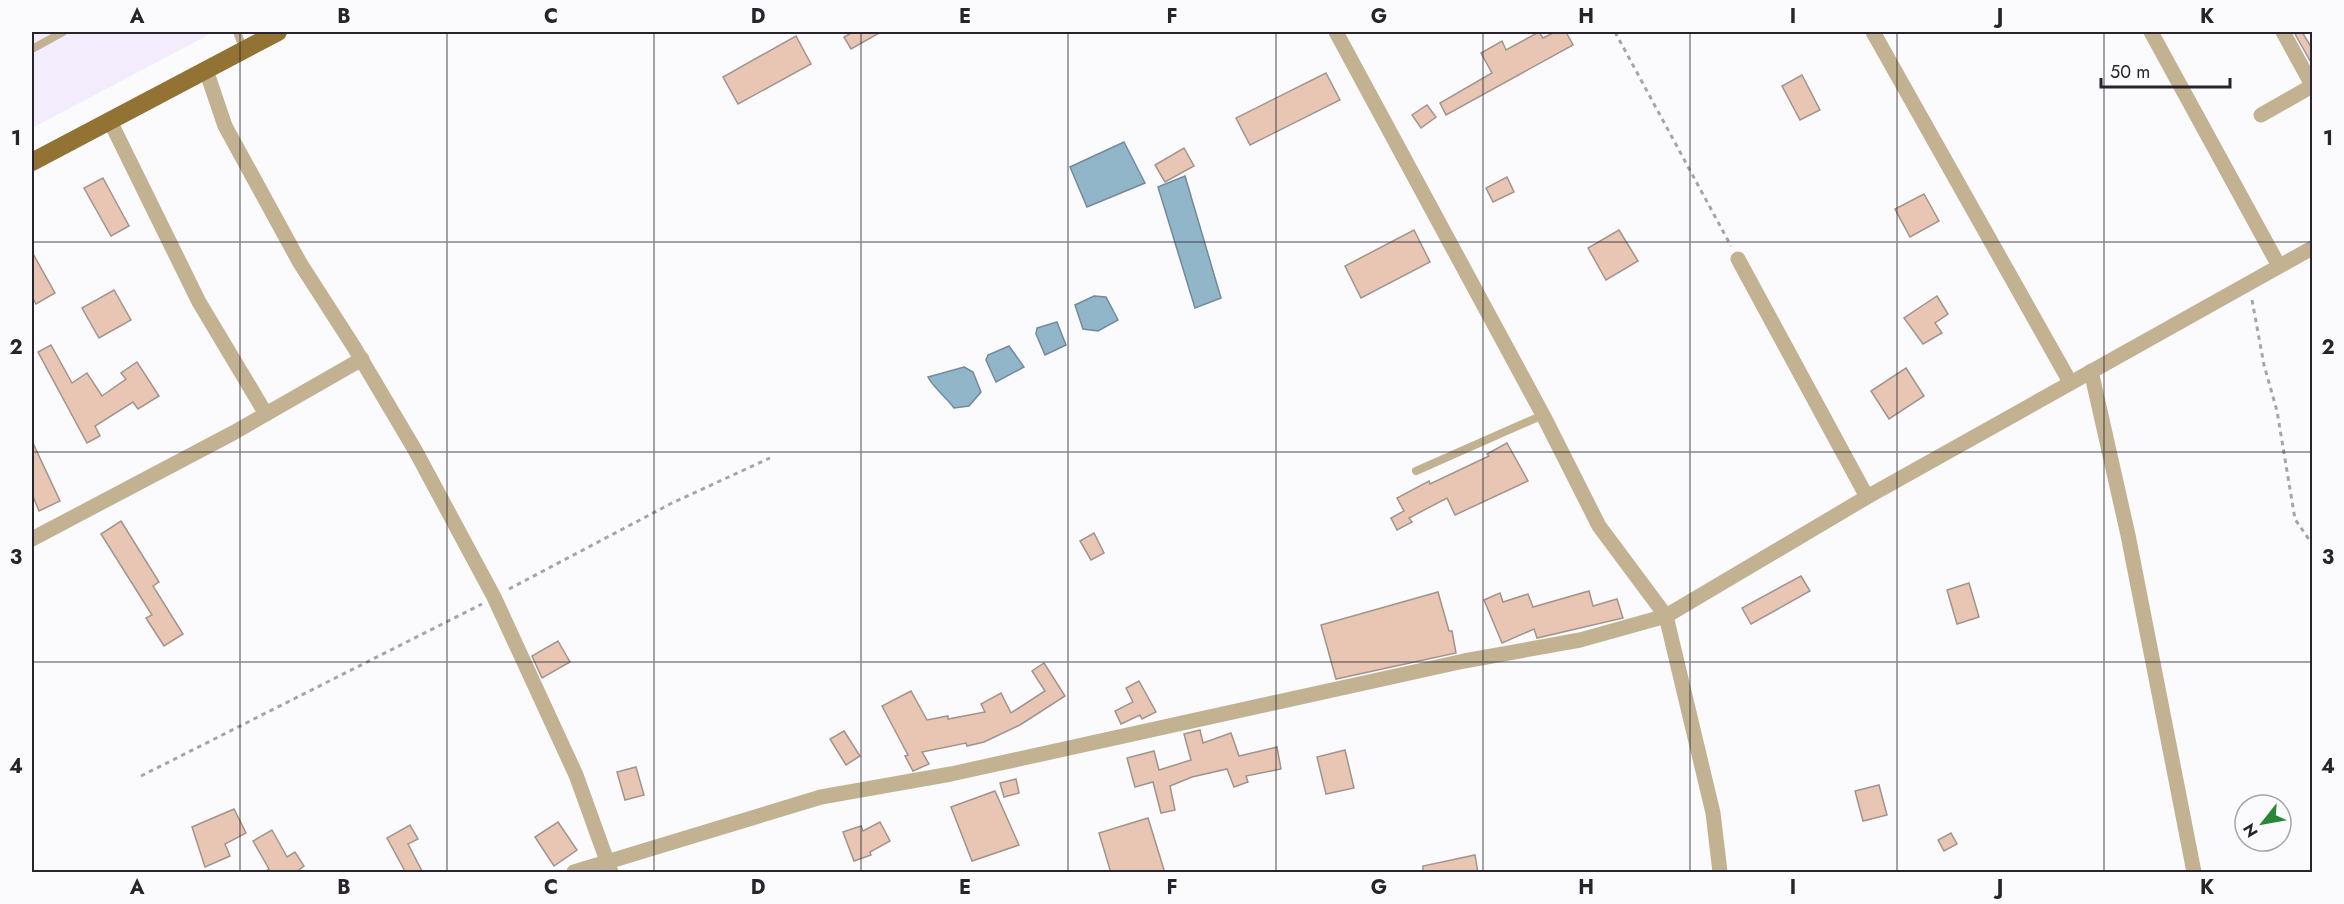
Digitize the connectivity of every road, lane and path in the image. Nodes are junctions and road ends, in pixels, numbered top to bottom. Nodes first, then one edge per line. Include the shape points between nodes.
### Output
1 (63, 32) edge
2 (237, 32) edge
3 (278, 32) edge
4 (1336, 32) edge
5 (1615, 32) edge
6 (1873, 32) edge
7 (2151, 32) edge
8 (2283, 32) edge
9 (32, 49) edge
10 (244, 50) junction
11 (206, 70) junction
12 (2313, 86) edge
13 (2261, 115) dead end
14 (110, 121) junction
15 (32, 162) edge
16 (2313, 248) edge
17 (1738, 258) joint
18 (2279, 266) junction
19 (2250, 283) junction
20 (362, 359) junction
21 (2091, 371) junction
22 (2070, 382) junction
23 (266, 414) junction
24 (1543, 415) junction
25 (770, 458) dead end
26 (1416, 471) dead end
27 (1867, 497) junction
28 (32, 539) edge
29 (2313, 544) edge
30 (494, 597) junction
31 (1666, 616) junction
32 (141, 776) dead end
33 (610, 867) edge
34 (574, 873) edge
35 (1720, 873) edge
36 (2194, 873) edge

1 - 9 lane
2 - 10 lane
3 - 10 main road
4 - 24 street
5 - 17 path
6 - 22 street
7 - 18 street
8 - 12 street
10 - 11 main road
11 - 14 main road
11 - 20 street via 225,126 300,263
12 - 13 street
14 - 15 main road
14 - 23 street via 199,302
16 - 18 street
17 - 27 street
18 - 19 street
19 - 21 street
19 - 29 path via 2295,519
20 - 23 street
20 - 30 street
21 - 22 street
21 - 36 street via 2128,535
22 - 27 street
23 - 28 street
24 - 26 lane
24 - 31 street via 1599,526
25 - 30 path via 672,503
27 - 31 street
30 - 32 path
30 - 33 street via 576,775
31 - 33 street via 1580,640 1464,661 951,774 822,797
31 - 35 street via 1713,813
33 - 34 street

